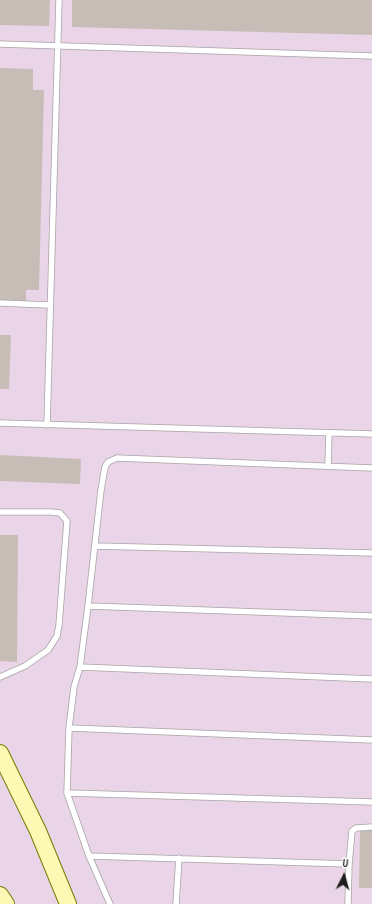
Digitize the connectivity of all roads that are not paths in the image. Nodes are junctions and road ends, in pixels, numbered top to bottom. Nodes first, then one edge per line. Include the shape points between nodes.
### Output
1 (59, 0) edge
2 (0, 44) edge
3 (57, 46) junction
4 (372, 56) edge
5 (0, 304) edge
6 (50, 305) junction
7 (0, 423) edge
8 (47, 425) junction
9 (329, 433) junction
10 (372, 434) edge
11 (328, 466) junction
12 (372, 468) edge
13 (0, 512) edge
14 (95, 546) junction
15 (372, 553) edge
16 (88, 606) junction
17 (372, 616) edge
18 (80, 667) junction
19 (0, 678) edge
20 (372, 679) edge
21 (69, 728) junction
22 (372, 740) edge
23 (0, 753) edge
24 (67, 793) junction
25 (372, 802) edge
26 (372, 828) edge
27 (89, 856) junction
28 (179, 858) junction
29 (349, 864) junction
30 (0, 894) edge
31 (6, 904) edge
32 (68, 904) edge
33 (110, 904) edge
34 (176, 904) edge
35 (348, 904) edge

1 - 3 lane
2 - 3 lane
3 - 4 lane
3 - 6 lane
5 - 6 lane
6 - 8 lane
7 - 8 lane
8 - 9 lane
9 - 10 lane
9 - 11 lane
11 - 12 lane
11 - 14 lane via 117,458 108,462 105,467
13 - 19 lane via 60,513 67,521 57,636 48,650 25,666
14 - 15 lane
14 - 16 lane
16 - 17 lane
16 - 18 lane
18 - 20 lane
18 - 21 lane via 74,687
21 - 22 lane
21 - 24 lane
23 - 32 street via 38,831
24 - 25 lane
24 - 27 lane
26 - 29 lane via 356,828 352,831
27 - 28 lane
27 - 33 lane
28 - 29 lane
28 - 34 lane
29 - 35 lane
30 - 31 street

